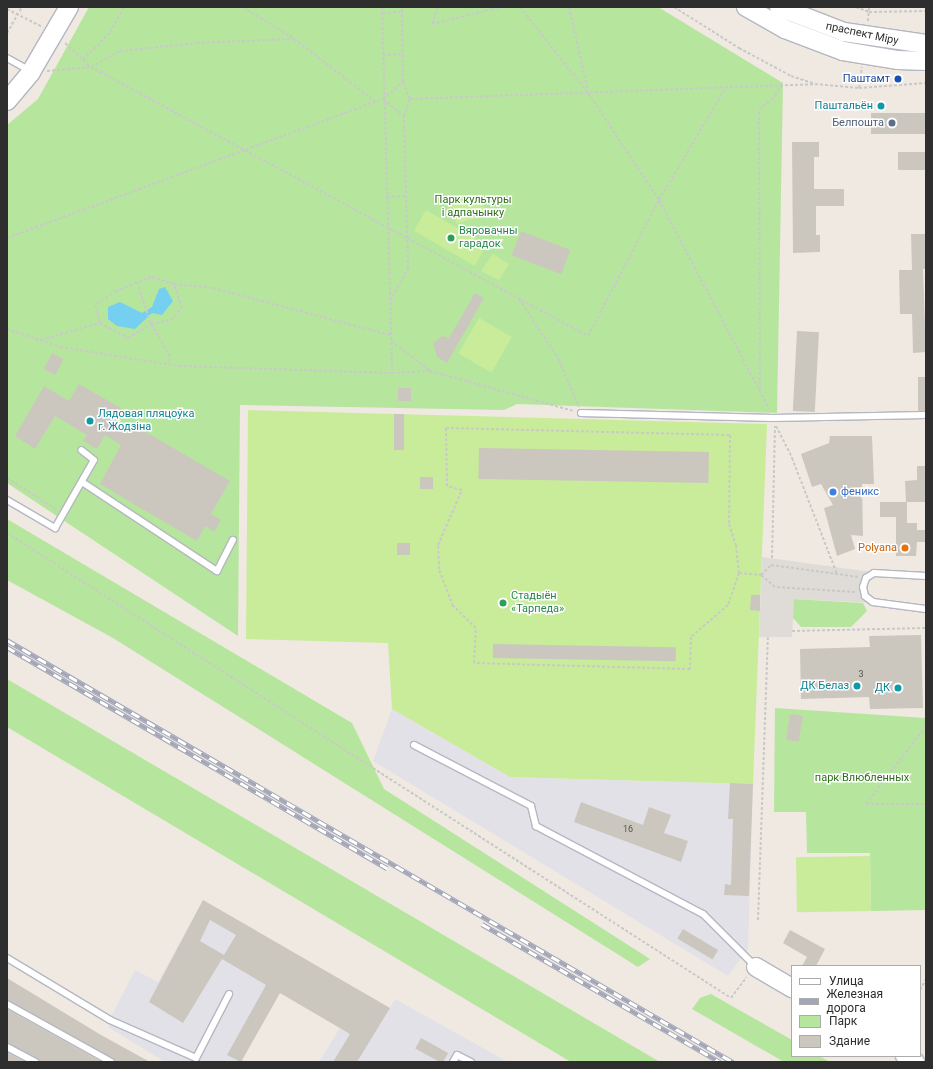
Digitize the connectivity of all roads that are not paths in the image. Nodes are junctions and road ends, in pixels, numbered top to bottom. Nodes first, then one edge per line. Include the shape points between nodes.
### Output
1 (69, 7) edge
2 (746, 7) edge
3 (779, 7) edge
4 (926, 44) edge
5 (7, 58) edge
6 (926, 61) edge
7 (31, 72) junction
8 (7, 101) edge
9 (581, 413) road end
10 (926, 415) edge
11 (81, 450) dead end
12 (82, 482) junction
13 (7, 500) edge
14 (233, 540) dead end
15 (926, 576) edge
16 (926, 609) edge
17 (414, 745) dead end
18 (7, 958) edge
19 (756, 967) joint
20 (791, 987) edge
21 (229, 994) dead end
22 (7, 1004) edge
23 (7, 1047) edge
24 (35, 1062) edge
25 (111, 1062) edge
26 (453, 1062) edge
27 (471, 1062) edge

1 - 7 main road
2 - 6 main road, праспект Міру via 785,29 843,51 898,60
3 - 4 main road, праспект Міру via 844,32
5 - 7 lane
7 - 8 main road
9 - 10 lane via 773,418
11 - 12 lane via 94,460
12 - 13 lane via 55,528
12 - 14 lane via 217,571
15 - 16 lane via 879,573 866,578 863,592 873,602
17 - 19 lane via 531,806 536,826 703,914
18 - 21 lane via 110,1020 196,1058
19 - 20 main road
22 - 25 lane
23 - 24 lane
26 - 27 lane via 457,1055

